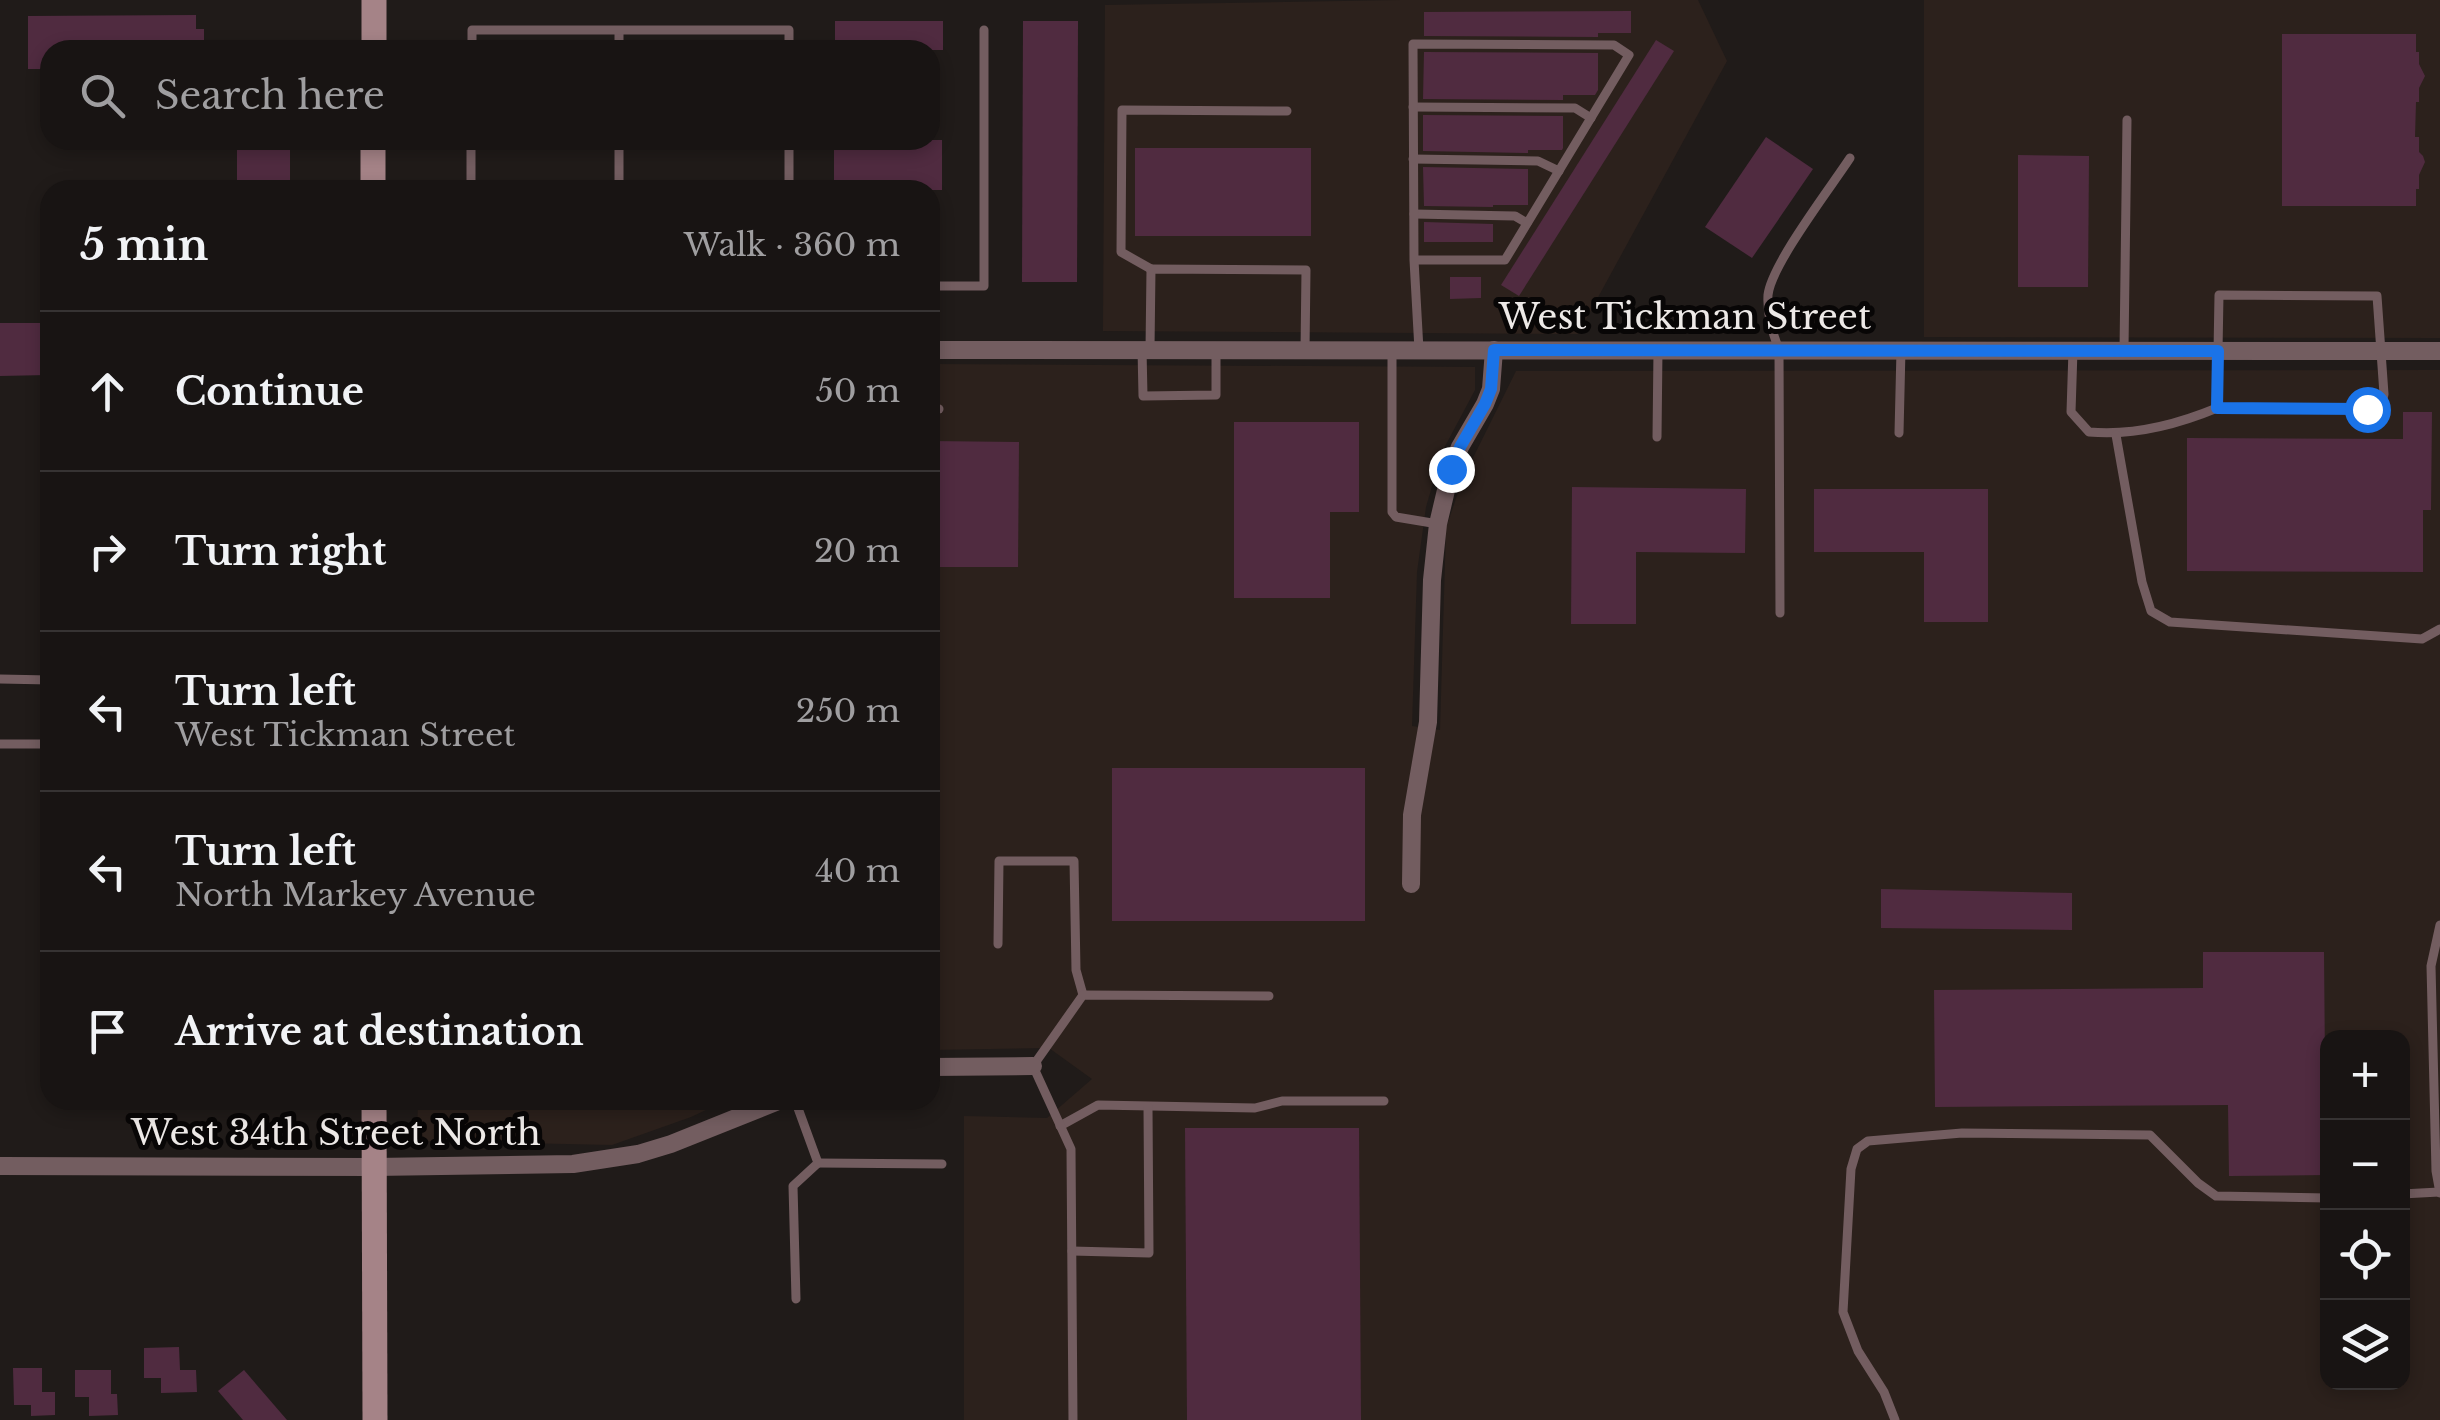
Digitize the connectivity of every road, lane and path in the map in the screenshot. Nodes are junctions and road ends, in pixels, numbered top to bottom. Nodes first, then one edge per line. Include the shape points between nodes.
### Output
1 (374, 0) edge
2 (984, 30) dead end
3 (619, 31) junction
4 (374, 40) edge
5 (472, 40) edge
6 (619, 40) edge
7 (788, 40) edge
8 (1413, 107) junction
9 (1287, 111) dead end
10 (1590, 118) junction
11 (2127, 120) dead end
12 (373, 150) edge
13 (471, 150) edge
14 (619, 150) edge
15 (789, 150) edge
16 (1850, 158) dead end
17 (1413, 160) junction
18 (1559, 170) junction
19 (373, 180) edge
20 (471, 180) edge
21 (620, 180) edge
22 (789, 180) edge
23 (1414, 214) junction
24 (1527, 223) junction
25 (1414, 260) junction
26 (1151, 268) junction
27 (940, 286) edge
28 (1146, 349) junction
29 (940, 350) edge
30 (1216, 350) junction
31 (1305, 350) junction
32 (1392, 350) junction
33 (1419, 350) junction
34 (1494, 350) junction
35 (1658, 350) junction
36 (1778, 350) junction
37 (1901, 350) junction
38 (2074, 350) junction
39 (2124, 350) junction
40 (2382, 350) junction
41 (2218, 351) junction
42 (2440, 351) edge
43 (2217, 408) junction
44 (1899, 433) dead end
45 (2116, 435) junction
46 (1657, 436) dead end
47 (1438, 524) junction
48 (1780, 613) dead end
49 (2440, 628) edge
50 (0, 680) edge
51 (40, 680) edge
52 (0, 744) edge
53 (40, 744) edge
54 (1412, 884) dead end
55 (2440, 925) edge
56 (998, 944) dead end
57 (1084, 995) junction
58 (1269, 996) dead end
59 (1033, 1066) junction
60 (940, 1067) edge
61 (1384, 1101) dead end
62 (1148, 1107) junction
63 (374, 1110) edge
64 (757, 1110) edge
65 (799, 1110) edge
66 (1060, 1126) junction
67 (818, 1164) junction
68 (942, 1164) dead end
69 (0, 1166) edge
70 (374, 1167) junction
71 (2440, 1193) edge
72 (2410, 1194) edge
73 (2320, 1198) edge
74 (1072, 1252) junction
75 (796, 1299) dead end
76 (375, 1420) edge
77 (1072, 1420) edge
78 (1895, 1420) edge

1 - 4 street
2 - 27 lane via 984,286
3 - 5 lane via 472,30
3 - 6 lane
3 - 7 lane via 788,30
8 - 10 lane via 1574,108
8 - 10 lane via 1412,44 1614,45 1629,55
8 - 17 lane
9 - 26 lane via 1122,110 1121,252
10 - 18 lane
11 - 39 lane
12 - 19 street
13 - 20 lane
14 - 21 lane
15 - 22 lane
16 - 36 lane via 1768,291
17 - 18 lane via 1538,161
17 - 23 lane
18 - 24 lane
23 - 24 lane via 1515,216
23 - 25 lane
24 - 25 lane via 1504,260
25 - 33 lane
26 - 28 lane
26 - 31 lane via 1306,270
28 - 29 street, West Tickman Street
28 - 30 street, West Tickman Street
28 - 30 lane via 1143,396 1216,395
30 - 31 street, West Tickman Street
31 - 32 street, West Tickman Street
32 - 33 street, West Tickman Street
32 - 47 lane via 1392,512
33 - 34 street, West Tickman Street
34 - 35 street, West Tickman Street
34 - 47 street via 1491,389 1451,469
35 - 36 street, West Tickman Street
35 - 46 lane
36 - 37 street, West Tickman Street
36 - 48 lane
37 - 38 street, West Tickman Street
37 - 44 lane
38 - 39 street, West Tickman Street
38 - 45 lane via 2071,412 2089,432
39 - 41 street, West Tickman Street
40 - 41 street, West Tickman Street
40 - 41 lane via 2377,296 2219,295
40 - 42 street, West Tickman Street
40 - 43 lane via 2382,404
41 - 43 lane
43 - 45 lane
45 - 49 lane via 2151,611 2170,622 2422,640
47 - 54 street via 1428,722 1412,814
50 - 51 lane
52 - 53 lane
55 - 71 lane via 2431,966
56 - 57 lane via 1000,861 1074,861 1076,970
57 - 58 lane
57 - 59 lane
59 - 60 street
59 - 66 lane
61 - 62 lane
62 - 66 lane via 1098,1106
62 - 74 lane via 1148,1253
63 - 70 street
64 - 70 street, West 34th Street North via 671,1144 603,1161
65 - 67 lane
66 - 74 lane via 1071,1149
67 - 68 lane
67 - 75 lane via 794,1186
69 - 70 street, West 34th Street North
70 - 76 street
71 - 72 lane
73 - 78 lane via 2216,1196 2150,1135 1962,1133 1868,1141 1857,1149 1852,1169 1843,1312
74 - 77 lane

